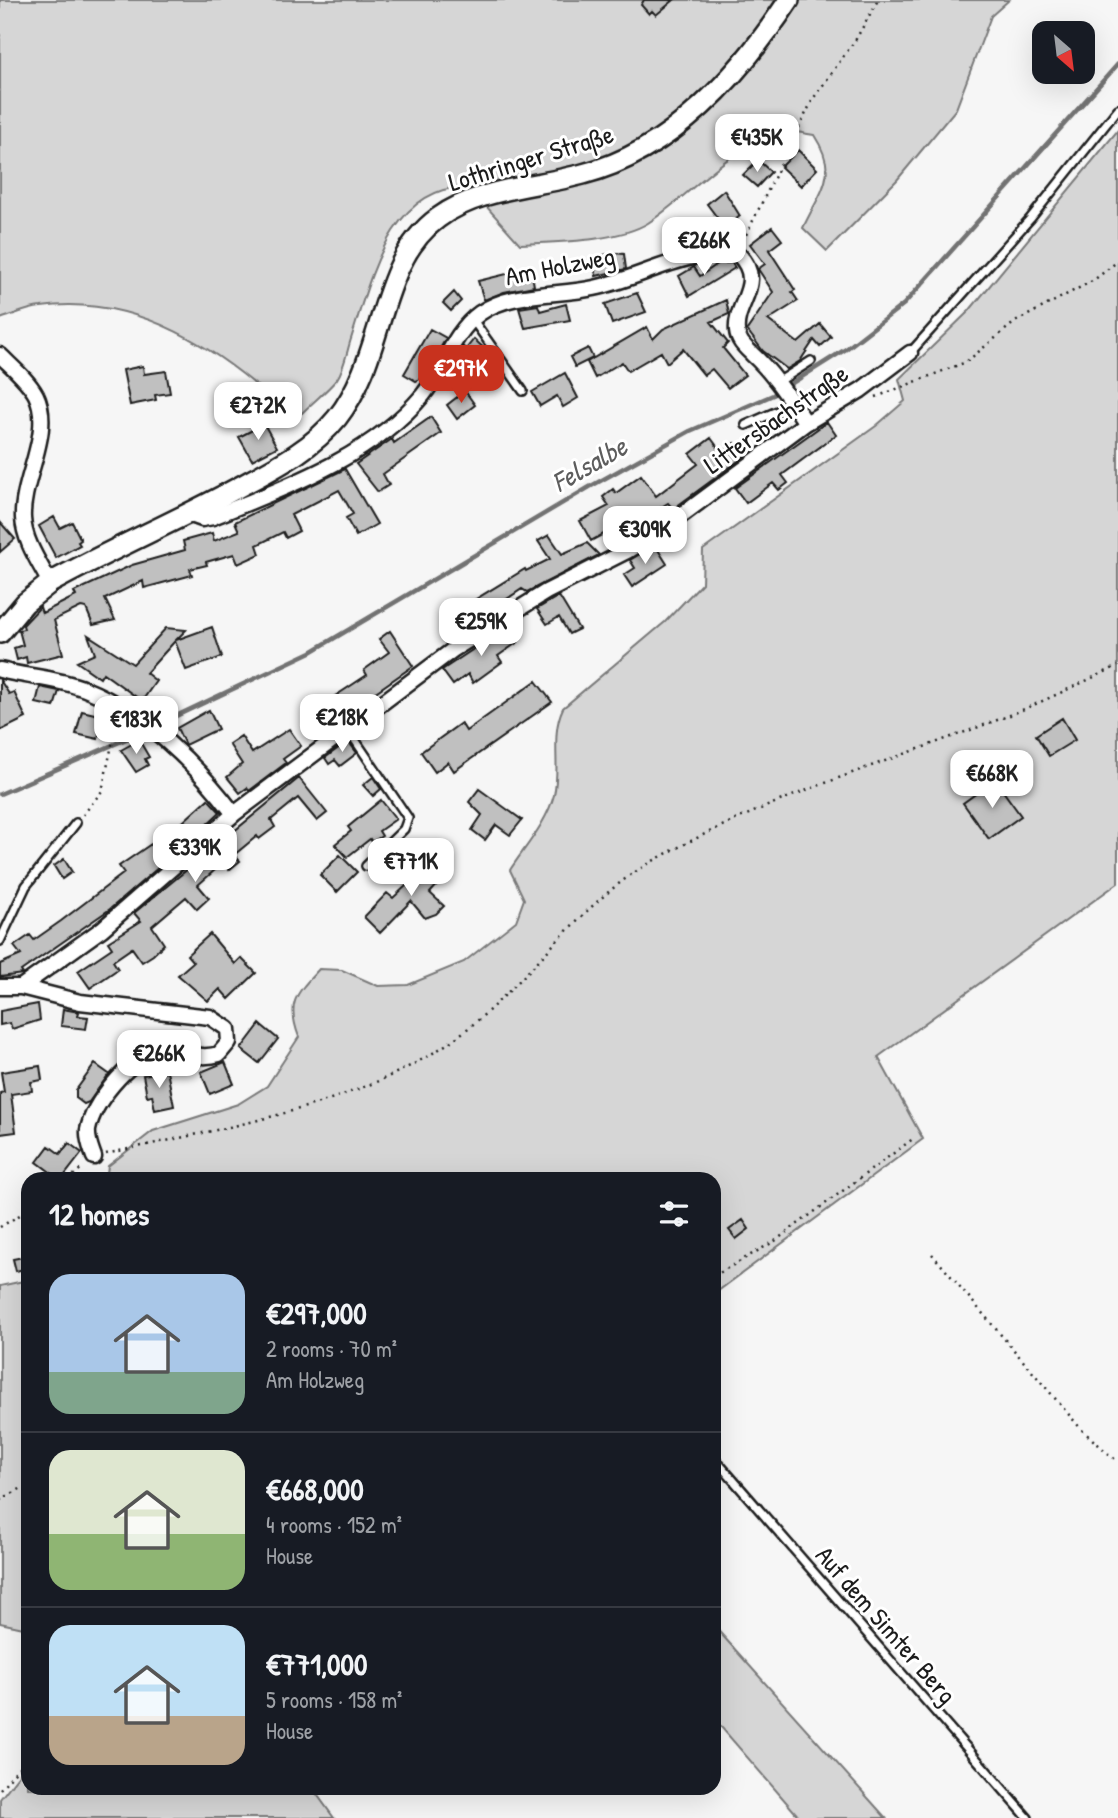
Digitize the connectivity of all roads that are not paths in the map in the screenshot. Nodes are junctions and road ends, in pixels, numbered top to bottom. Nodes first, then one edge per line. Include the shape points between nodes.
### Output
1 (789, 0) edge
2 (1118, 109) edge
3 (472, 319) junction
4 (910, 353) joint
5 (0, 355) edge
6 (811, 361) dead end
7 (779, 383) junction
8 (523, 391) dead end
9 (791, 401) junction
10 (806, 423) junction
11 (746, 425) dead end
12 (188, 514) junction
13 (50, 583) junction
14 (0, 633) edge
15 (0, 670) edge
16 (347, 727) junction
17 (234, 814) junction
18 (76, 824) road end
19 (366, 866) dead end
20 (0, 941) edge
21 (0, 987) edge
22 (21, 987) junction
23 (94, 1157) road end
24 (721, 1466) edge
25 (1028, 1818) edge

1 - 12 main road, Lothringer Straße via 739,67 681,123 653,142 586,174 476,198 436,219 404,253 364,376 336,419 303,450
2 - 4 lane via 1031,219
3 - 7 street, Am Holzweg via 494,304 592,289 686,258 737,254 749,279 737,336
3 - 8 lane
3 - 12 street, Am Holzweg via 423,395 371,440 278,491 213,517
4 - 10 street, Littersbachstraße
5 - 13 street via 31,388 39,404 39,430 23,519
6 - 7 lane
7 - 9 street
9 - 10 street
9 - 11 lane
10 - 16 street, Littersbachstraße via 667,526 493,623
12 - 13 main road, Lothringer Straße
13 - 14 main road, Lothringer Straße via 24,603
15 - 17 street via 68,684 121,709 198,772
16 - 17 street, Littersbachstraße
16 - 19 lane via 408,818 404,830
17 - 22 street, Littersbachstraße via 102,929
18 - 20 lane via 26,886
21 - 22 street
22 - 23 street via 80,1002 210,1017 228,1029 229,1042 219,1054 166,1052 132,1067 94,1115 88,1138
24 - 25 lane, Auf dem Simter Berg

